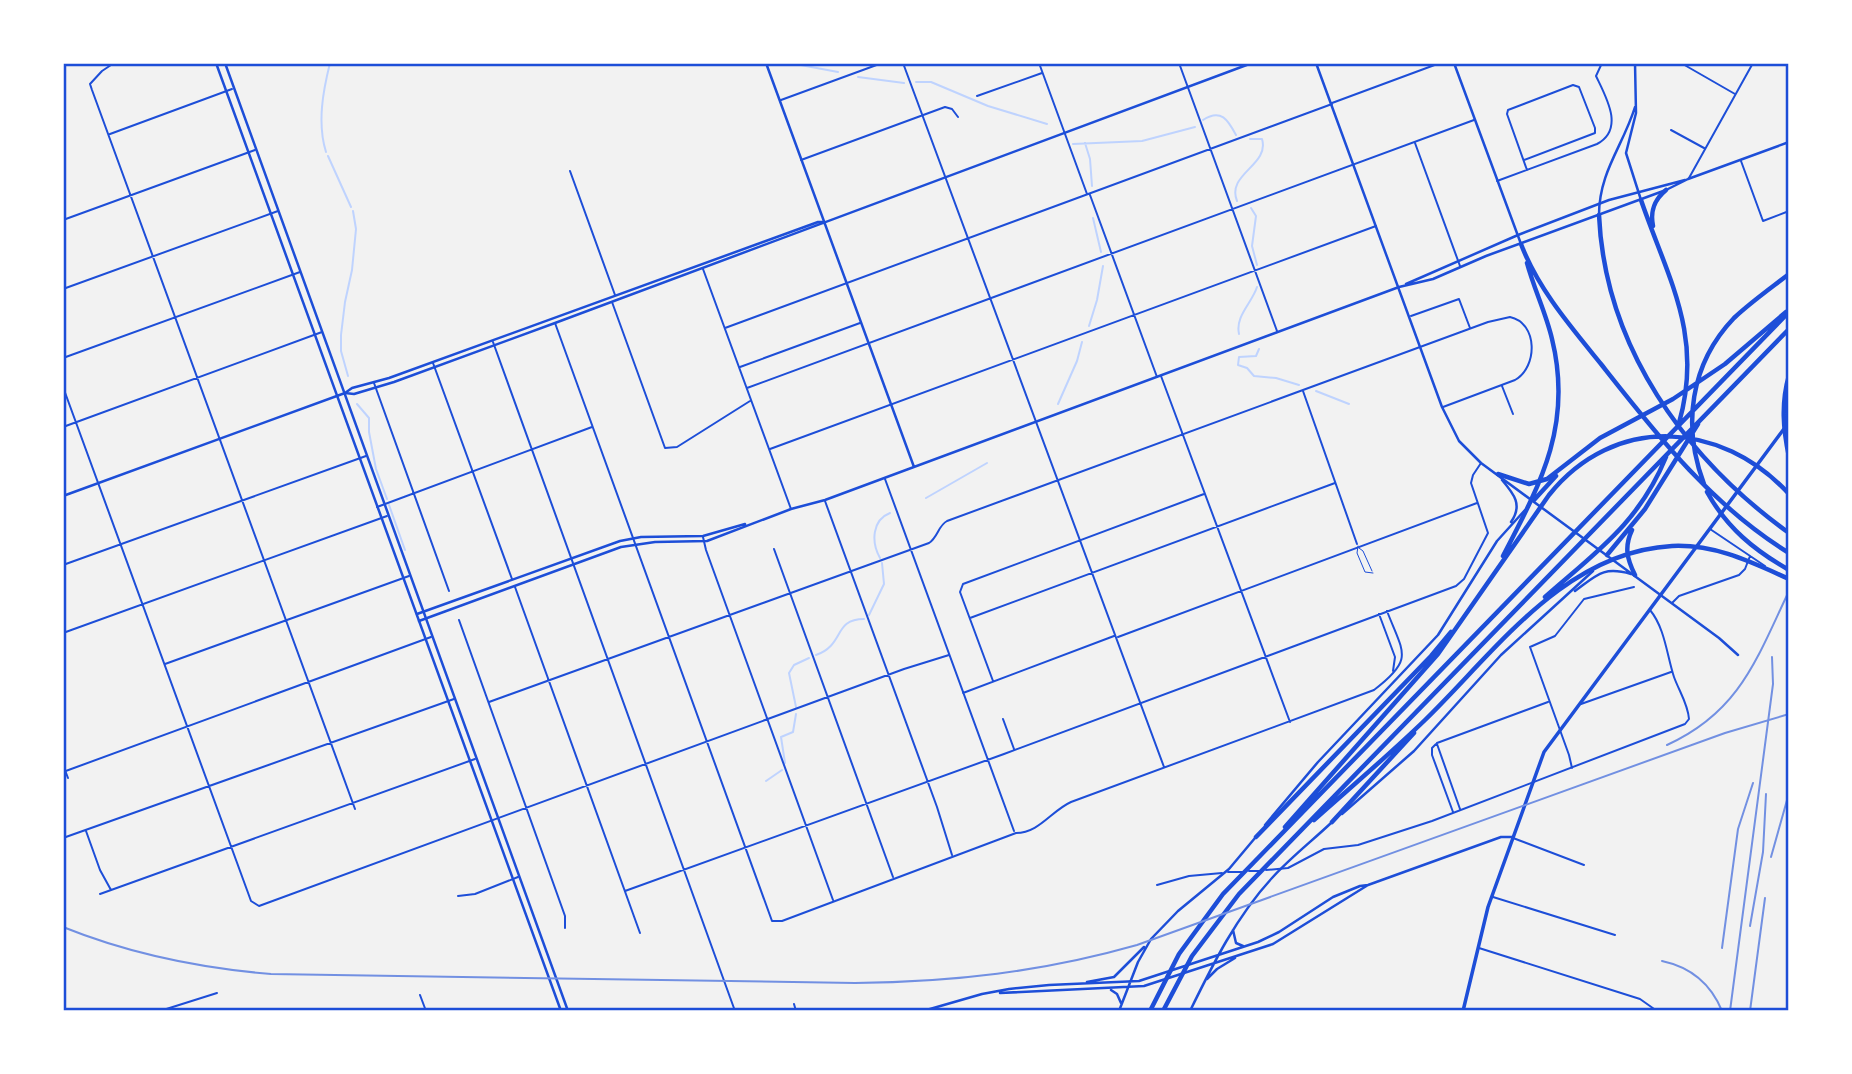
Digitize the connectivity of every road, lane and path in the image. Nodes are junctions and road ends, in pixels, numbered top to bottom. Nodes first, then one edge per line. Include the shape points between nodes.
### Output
1 (114, 63) edge
2 (216, 63) edge
3 (225, 63) edge
4 (766, 63) edge
5 (882, 63) edge
6 (903, 63) edge
7 (1039, 63) edge
8 (1179, 63) edge
9 (1252, 63) edge
10 (1316, 63) edge
11 (1440, 63) edge
12 (1454, 63) edge
13 (1602, 63) edge
14 (1633, 63) edge
15 (1681, 63) edge
16 (1753, 63) edge
17 (1043, 73) junction
18 (1187, 87) junction
19 (234, 89) junction
20 (227, 91) junction
21 (1735, 94) junction
22 (977, 96) dead end
23 (779, 100) junction
24 (1636, 100) junction
25 (1332, 103) junction
26 (923, 116) junction
27 (958, 117) dead end
28 (1475, 119) junction
29 (1671, 130) dead end
30 (1064, 133) junction
31 (108, 135) junction
32 (1414, 142) junction
33 (1789, 142) edge
34 (1705, 148) junction
35 (1210, 149) junction
36 (256, 150) junction
37 (249, 152) junction
38 (801, 160) junction
39 (1524, 160) junction
40 (1741, 160) junction
41 (1355, 164) junction
42 (1527, 170) junction
43 (570, 171) dead end
44 (945, 177) junction
45 (1688, 179) junction
46 (1497, 181) junction
47 (1666, 190) junction
48 (1637, 191) junction
49 (1088, 194) junction
50 (131, 195) junction
51 (1641, 200) junction
52 (1599, 204) junction
53 (1232, 210) junction
54 (279, 211) junction
55 (1789, 211) edge
56 (271, 214) junction
57 (1599, 215) junction
58 (63, 220) edge
59 (824, 222) junction
60 (1376, 226) junction
61 (1654, 234) junction
62 (1517, 235) junction
63 (968, 239) junction
64 (1522, 246) junction
65 (1111, 255) junction
66 (154, 256) junction
67 (1458, 261) junction
68 (702, 267) junction
69 (1460, 267) junction
70 (301, 271) junction
71 (1254, 271) junction
72 (293, 274) junction
73 (1789, 274) edge
74 (846, 283) junction
75 (1399, 287) junction
76 (63, 289) edge
77 (616, 296) junction
78 (990, 299) junction
79 (612, 300) junction
80 (1789, 310) edge
81 (1134, 315) junction
82 (1410, 316) junction
83 (176, 317) junction
84 (554, 321) junction
85 (861, 323) junction
86 (725, 328) junction
87 (1470, 329) junction
88 (1789, 329) edge
89 (323, 332) junction
90 (1278, 333) junction
91 (316, 335) junction
92 (494, 343) junction
93 (869, 344) junction
94 (1421, 347) junction
95 (63, 358) edge
96 (1013, 360) junction
97 (434, 365) junction
98 (739, 368) junction
99 (1789, 375) edge
100 (1158, 376) junction
101 (198, 378) junction
102 (374, 382) junction
103 (1502, 385) junction
104 (63, 387) edge
105 (376, 387) junction
106 (747, 388) junction
107 (1303, 390) junction
108 (345, 393) junction
109 (338, 395) junction
110 (751, 400) junction
111 (891, 404) junction
112 (1442, 407) junction
113 (1513, 414) dead end
114 (1703, 416) junction
115 (76, 422) junction
116 (1035, 422) junction
117 (1789, 422) edge
118 (63, 427) edge
119 (593, 427) junction
120 (1183, 434) junction
121 (220, 438) junction
122 (533, 449) junction
123 (770, 449) junction
124 (367, 455) junction
125 (1789, 457) edge
126 (359, 458) junction
127 (1482, 463) junction
128 (1566, 465) junction
129 (914, 467) junction
130 (472, 470) junction
131 (1498, 474) junction
132 (885, 478) junction
133 (1057, 480) junction
134 (98, 483) junction
135 (1335, 483) junction
136 (413, 492) junction
137 (1205, 494) junction
138 (1789, 494) edge
139 (63, 496) edge
140 (242, 500) junction
141 (825, 500) junction
142 (1534, 500) junction
143 (1478, 502) junction
144 (384, 504) junction
145 (377, 507) junction
146 (792, 509) junction
147 (388, 515) junction
148 (381, 518) junction
149 (1637, 520) junction
150 (752, 523) junction
151 (1217, 526) junction
152 (1709, 529) junction
153 (1789, 533) edge
154 (703, 536) junction
155 (1501, 536) junction
156 (633, 538) junction
157 (1080, 541) junction
158 (704, 542) junction
159 (120, 544) junction
160 (635, 544) junction
161 (1357, 546) junction
162 (774, 549) dead end
163 (911, 549) junction
164 (1789, 553) edge
165 (1607, 555) junction
166 (1750, 556) junction
167 (572, 558) junction
168 (264, 560) junction
169 (574, 564) junction
170 (63, 565) edge
171 (1765, 566) dead end
172 (1496, 569) junction
173 (1789, 570) edge
174 (851, 571) junction
175 (1092, 573) junction
176 (1635, 575) junction
177 (410, 576) junction
178 (403, 579) junction
179 (1789, 579) edge
180 (512, 580) junction
181 (514, 586) junction
182 (1634, 587) dead end
183 (1241, 590) junction
184 (449, 591) dead end
185 (789, 594) junction
186 (1661, 594) junction
187 (1561, 602) junction
188 (1672, 603) junction
189 (143, 604) junction
190 (1533, 610) junction
191 (1650, 610) junction
192 (1387, 611) junction
193 (423, 612) junction
194 (416, 614) junction
195 (1380, 614) junction
196 (729, 615) junction
197 (1465, 615) junction
198 (970, 618) junction
199 (426, 619) junction
200 (286, 620) junction
201 (459, 620) dead end
202 (418, 622) junction
203 (63, 633) edge
204 (432, 636) junction
205 (669, 637) junction
206 (1116, 637) junction
207 (425, 639) junction
208 (949, 655) junction
209 (1738, 655) dead end
210 (1265, 656) junction
211 (609, 660) junction
212 (165, 664) junction
213 (1672, 671) junction
214 (1392, 672) junction
215 (888, 676) junction
216 (549, 681) junction
217 (993, 681) junction
218 (309, 682) junction
219 (963, 693) junction
220 (455, 698) junction
221 (828, 698) junction
222 (447, 701) junction
223 (489, 702) junction
224 (1140, 702) junction
225 (1549, 702) junction
226 (1579, 705) junction
227 (459, 712) junction
228 (452, 714) junction
229 (1003, 719) dead end
230 (1426, 719) junction
231 (767, 720) junction
232 (1290, 722) junction
233 (188, 727) junction
234 (1560, 730) junction
235 (331, 741) junction
236 (707, 742) junction
237 (1437, 743) junction
238 (1014, 750) junction
239 (476, 758) junction
240 (988, 760) junction
241 (469, 761) junction
242 (647, 764) junction
243 (63, 765) edge
244 (1164, 768) junction
245 (1572, 769) junction
246 (64, 771) edge
247 (68, 778) dead end
248 (927, 782) junction
249 (1532, 783) junction
250 (587, 786) junction
251 (210, 787) junction
252 (353, 803) junction
253 (866, 804) junction
254 (527, 807) junction
255 (355, 809) dead end
256 (1460, 809) junction
257 (1452, 812) junction
258 (498, 818) junction
259 (491, 821) junction
260 (1332, 822) junction
261 (806, 826) junction
262 (85, 830) junction
263 (1016, 833) junction
264 (1256, 837) junction
265 (1513, 837) junction
266 (63, 838) edge
267 (1287, 844) junction
268 (231, 847) junction
269 (746, 848) junction
270 (953, 856) junction
271 (1259, 856) junction
272 (1584, 865) dead end
273 (685, 870) junction
274 (519, 877) junction
275 (512, 879) junction
276 (893, 879) junction
277 (1157, 885) dead end
278 (1368, 885) junction
279 (112, 891) junction
280 (625, 891) junction
281 (100, 894) dead end
282 (458, 896) dead end
283 (1492, 897) junction
284 (833, 901) junction
285 (565, 928) dead end
286 (1233, 930) junction
287 (640, 933) dead end
288 (1615, 935) dead end
289 (1151, 939) junction
290 (1246, 946) junction
291 (1478, 948) junction
292 (1241, 955) junction
293 (1217, 956) junction
294 (1213, 964) junction
295 (1205, 981) junction
296 (1129, 982) junction
297 (1075, 984) junction
298 (1127, 988) junction
299 (1104, 989) junction
300 (217, 993) dead end
301 (993, 993) junction
302 (420, 995) dead end
303 (794, 1004) dead end
304 (936, 1009) edge
305 (1120, 1009) edge
306 (160, 1011) edge
307 (426, 1011) edge
308 (561, 1011) edge
309 (568, 1011) edge
310 (735, 1011) edge
311 (796, 1011) edge
312 (923, 1011) edge
313 (1150, 1011) edge
314 (1163, 1011) edge
315 (1190, 1011) edge
316 (1463, 1011) edge
317 (1657, 1011) edge

1 - 31 street via 90,84
2 - 20 main road
3 - 19 main road
4 - 23 main road
5 - 23 street
6 - 26 street
7 - 17 street
8 - 18 street
9 - 18 main road
10 - 25 main road
11 - 25 street
12 - 28 main road
13 - 42 street via 1596,76 1612,117 1608,136
14 - 24 main road
15 - 21 street
16 - 21 street
17 - 22 street
17 - 30 street
18 - 30 main road
18 - 35 street
19 - 20 street
19 - 36 main road
20 - 31 street
20 - 37 main road
21 - 34 street
23 - 38 main road
24 - 48 main road via 1626,153
24 - 52 main road via 1604,175
25 - 35 street
25 - 41 main road
26 - 27 street via 945,107
26 - 38 street
26 - 44 street
28 - 32 street
28 - 46 main road
29 - 34 street
30 - 44 main road
30 - 49 street
31 - 50 street
32 - 41 street
32 - 67 street
33 - 40 main road
34 - 45 street
35 - 49 street
35 - 53 street
36 - 37 street
36 - 54 main road
37 - 50 street
37 - 56 main road
38 - 59 main road
39 - 39 street via 1508,110 1573,85 1579,87 1594,133
39 - 42 street
40 - 45 main road
40 - 55 street via 1763,221
41 - 53 street
41 - 60 main road
42 - 46 street
43 - 77 street
44 - 59 main road
44 - 63 street
45 - 47 main road
45 - 48 main road
46 - 62 main road
47 - 51 main road
47 - 61 highway via 1652,211
48 - 51 main road
48 - 52 main road
49 - 63 street
49 - 65 street
50 - 58 street
50 - 66 street
51 - 57 main road
51 - 61 highway
52 - 57 main road
52 - 62 main road
53 - 65 street
53 - 71 street
54 - 56 street
54 - 70 main road
56 - 66 street
56 - 72 main road
57 - 64 main road
57 - 153 highway via 1613,301 1651,387 1718,474
59 - 68 main road
59 - 74 main road
60 - 71 street
60 - 75 main road
61 - 190 highway via 1680,304 1687,343 1687,380 1674,439 1638,509 1613,538
62 - 64 main road
62 - 67 main road
63 - 74 street
63 - 78 street
64 - 69 main road
64 - 164 highway via 1550,297 1682,463 1720,503
64 - 172 highway via 1556,358 1559,414 1540,482
65 - 78 street
65 - 81 street
66 - 76 street
66 - 83 street
67 - 69 street
67 - 75 main road
68 - 77 main road
68 - 79 main road
68 - 86 street
69 - 75 main road
70 - 72 street
70 - 89 main road
71 - 81 street
71 - 90 street
72 - 83 street
72 - 91 main road
73 - 173 highway via 1740,312 1718,337 1697,379 1691,419 1698,470 1719,511 1752,547
74 - 85 main road
74 - 86 street
75 - 82 main road
75 - 90 main road
77 - 79 main road
78 - 93 street
78 - 96 street
79 - 84 main road
79 - 110 street via 666,447 677,447
80 - 128 highway via 1724,364 1673,399 1600,438
80 - 271 highway
81 - 96 street
81 - 100 street
82 - 87 street via 1459,299
82 - 94 main road
83 - 95 street
83 - 101 street
84 - 92 main road
84 - 119 street
85 - 93 main road
85 - 98 street
86 - 98 street
87 - 94 street
87 - 103 street via 1510,317 1527,327 1530,363 1516,380
88 - 114 highway
89 - 91 street
89 - 108 main road
90 - 100 main road
91 - 101 street
91 - 109 main road
92 - 97 main road
92 - 122 street
93 - 106 street
93 - 111 main road
94 - 107 street
94 - 112 main road
96 - 111 street
96 - 116 street
97 - 102 main road
97 - 105 main road
97 - 130 street
98 - 106 street
99 - 125 highway via 1783,416
100 - 116 main road
100 - 120 street
101 - 115 street
101 - 121 street
102 - 105 street
102 - 108 main road
103 - 112 street
103 - 113 street
104 - 115 street
105 - 108 main road
105 - 136 street
106 - 110 street
107 - 120 street
107 - 135 street
108 - 109 main road
108 - 124 main road
109 - 121 main road
109 - 126 main road
110 - 123 street
111 - 123 street
111 - 129 main road
112 - 127 main road via 1460,441
114 - 149 highway
114 - 267 highway
115 - 118 street
115 - 134 street
116 - 129 main road
116 - 133 street
117 - 152 main road
119 - 122 street
119 - 156 street
120 - 133 street
120 - 137 street
121 - 134 main road
121 - 140 street
122 - 130 street
122 - 167 street
123 - 146 street
124 - 126 street
124 - 144 main road
126 - 140 street
126 - 145 main road
127 - 131 main road
127 - 143 street via 1471,480
128 - 131 highway via 1536,484
128 - 142 highway
129 - 132 main road
130 - 136 street
130 - 180 street
131 - 142 main road
131 - 155 main road via 1518,504
132 - 141 main road
132 - 163 street
133 - 157 street
133 - 163 street via 947,521 935,538
134 - 139 main road
134 - 159 street
135 - 151 street
135 - 161 street
136 - 144 street
136 - 184 street
137 - 151 street
137 - 157 street
138 - 172 highway via 1754,462 1710,442 1664,436 1630,441 1601,452 1564,477
140 - 159 street
140 - 168 street
141 - 146 main road
141 - 174 street
142 - 155 main road
142 - 165 main road
143 - 161 street
143 - 192 street via 1488,533 1461,582
144 - 145 street
144 - 147 main road
145 - 148 main road
146 - 150 main road
147 - 148 street
147 - 177 main road
148 - 168 street
148 - 178 main road
149 - 165 highway
149 - 176 highway via 1626,546
150 - 154 main road
150 - 158 main road
151 - 175 street
151 - 183 street
152 - 166 street
152 - 186 main road
154 - 156 main road
154 - 158 street
155 - 264 main road via 1438,635 1318,762
156 - 160 street
156 - 167 main road
157 - 175 street
157 - 198 street via 960,587
158 - 160 main road
158 - 196 street
159 - 170 street
159 - 189 street
160 - 169 main road
160 - 205 street
161 - 161 lane via 1365,572 1373,573 1363,551
161 - 183 street
162 - 185 street
163 - 174 street
163 - 208 street
165 - 176 main road
165 - 187 main road
166 - 171 street
166 - 188 street via 1739,575 1679,596
167 - 169 street
167 - 180 main road
168 - 189 street
168 - 200 street
169 - 181 main road
169 - 211 street
172 - 197 highway
174 - 185 street
174 - 215 street
175 - 198 street
175 - 206 street
176 - 186 main road
176 - 187 main road via 1616,570 1600,573
177 - 178 street
177 - 193 main road
178 - 194 main road
178 - 200 street
179 - 190 highway via 1730,553 1667,546 1600,566
180 - 193 main road
181 - 199 main road
181 - 216 street
182 - 225 street via 1584,599 1559,633 1530,647
183 - 206 street
183 - 210 street
185 - 196 street
185 - 221 street
186 - 188 main road
186 - 191 main road
187 - 260 main road via 1501,655 1414,751
188 - 209 main road
189 - 203 street
189 - 212 street
190 - 230 highway
191 - 213 street
191 - 226 main road
192 - 195 street
192 - 214 street via 1403,655 1400,667
193 - 194 main road
193 - 199 main road
194 - 202 main road
195 - 210 street
195 - 214 street via 1395,657
196 - 205 street
196 - 231 street
197 - 264 highway
197 - 271 highway via 1431,662
198 - 217 street
199 - 202 main road
199 - 204 main road
200 - 212 street
200 - 218 street
201 - 223 street
202 - 207 main road
204 - 207 street
204 - 220 main road
205 - 211 street
205 - 236 street
206 - 217 street
206 - 224 street
207 - 218 street
207 - 222 main road
208 - 215 street
208 - 219 street
210 - 224 street
210 - 232 street
211 - 216 street
211 - 242 street
212 - 233 street
213 - 226 street
213 - 245 street via 1688,721
214 - 232 street via 1374,690
215 - 221 street
215 - 248 street
216 - 223 street
216 - 250 street
217 - 219 street
218 - 233 street
218 - 235 street
219 - 240 street
220 - 222 street
220 - 227 main road
221 - 231 street
221 - 253 street
222 - 228 main road
222 - 235 street
223 - 254 street
224 - 238 street
224 - 244 street
225 - 234 street
225 - 237 street
226 - 234 main road
227 - 228 street
227 - 239 main road
228 - 241 main road
229 - 238 street
230 - 260 highway
230 - 267 highway
231 - 236 street
231 - 261 street
232 - 244 street
233 - 246 street
233 - 251 street
234 - 245 street
234 - 249 main road via 1544,752
235 - 251 street
235 - 252 street
236 - 242 street
236 - 269 street
237 - 256 street
237 - 257 street via 1432,755
238 - 240 street
239 - 241 street
239 - 258 main road
240 - 248 street
240 - 263 street
241 - 252 street
241 - 259 main road
242 - 250 street
242 - 273 street
243 - 246 street
244 - 263 street via 1071,802 1037,828
245 - 249 street
246 - 247 street
248 - 253 street
248 - 270 street
249 - 256 street
249 - 265 main road
250 - 254 street
250 - 280 street
251 - 262 street
251 - 268 street
252 - 255 street
252 - 268 street
253 - 261 street
253 - 276 street
254 - 258 street
254 - 285 street via 565,916
256 - 257 street
257 - 277 street via 1363,844 1324,849 1282,869 1203,874
258 - 259 street
258 - 274 main road
259 - 268 street via 259,906 251,901
259 - 275 main road
260 - 286 main road via 1285,864
261 - 269 street
261 - 284 street
262 - 266 street
262 - 279 street
263 - 270 street
264 - 289 main road via 1229,869
265 - 272 street
265 - 278 main road
265 - 283 main road
267 - 314 highway via 1213,926
268 - 279 street
269 - 273 street
269 - 284 street via 772,921
270 - 276 street
271 - 313 highway via 1193,932
273 - 280 street
273 - 310 street
274 - 275 street
274 - 309 main road
275 - 282 street
275 - 308 main road
276 - 284 street
278 - 290 main road via 1340,894 1269,938
278 - 292 main road via 1282,939
279 - 281 street
280 - 287 street
283 - 288 street
283 - 291 main road
286 - 290 main road via 1236,943
286 - 293 main road
289 - 296 main road
289 - 297 main road via 1120,974
290 - 293 main road
291 - 316 main road
291 - 317 street via 1640,999
292 - 294 main road
292 - 295 main road
293 - 294 main road
293 - 296 main road
294 - 295 main road
294 - 298 main road
295 - 315 main road
296 - 297 main road
296 - 298 main road
297 - 301 main road
298 - 299 main road
298 - 305 main road
299 - 301 main road
299 - 305 main road via 1117,994
300 - 306 street
301 - 304 main road
302 - 307 street
303 - 311 street
304 - 312 main road

